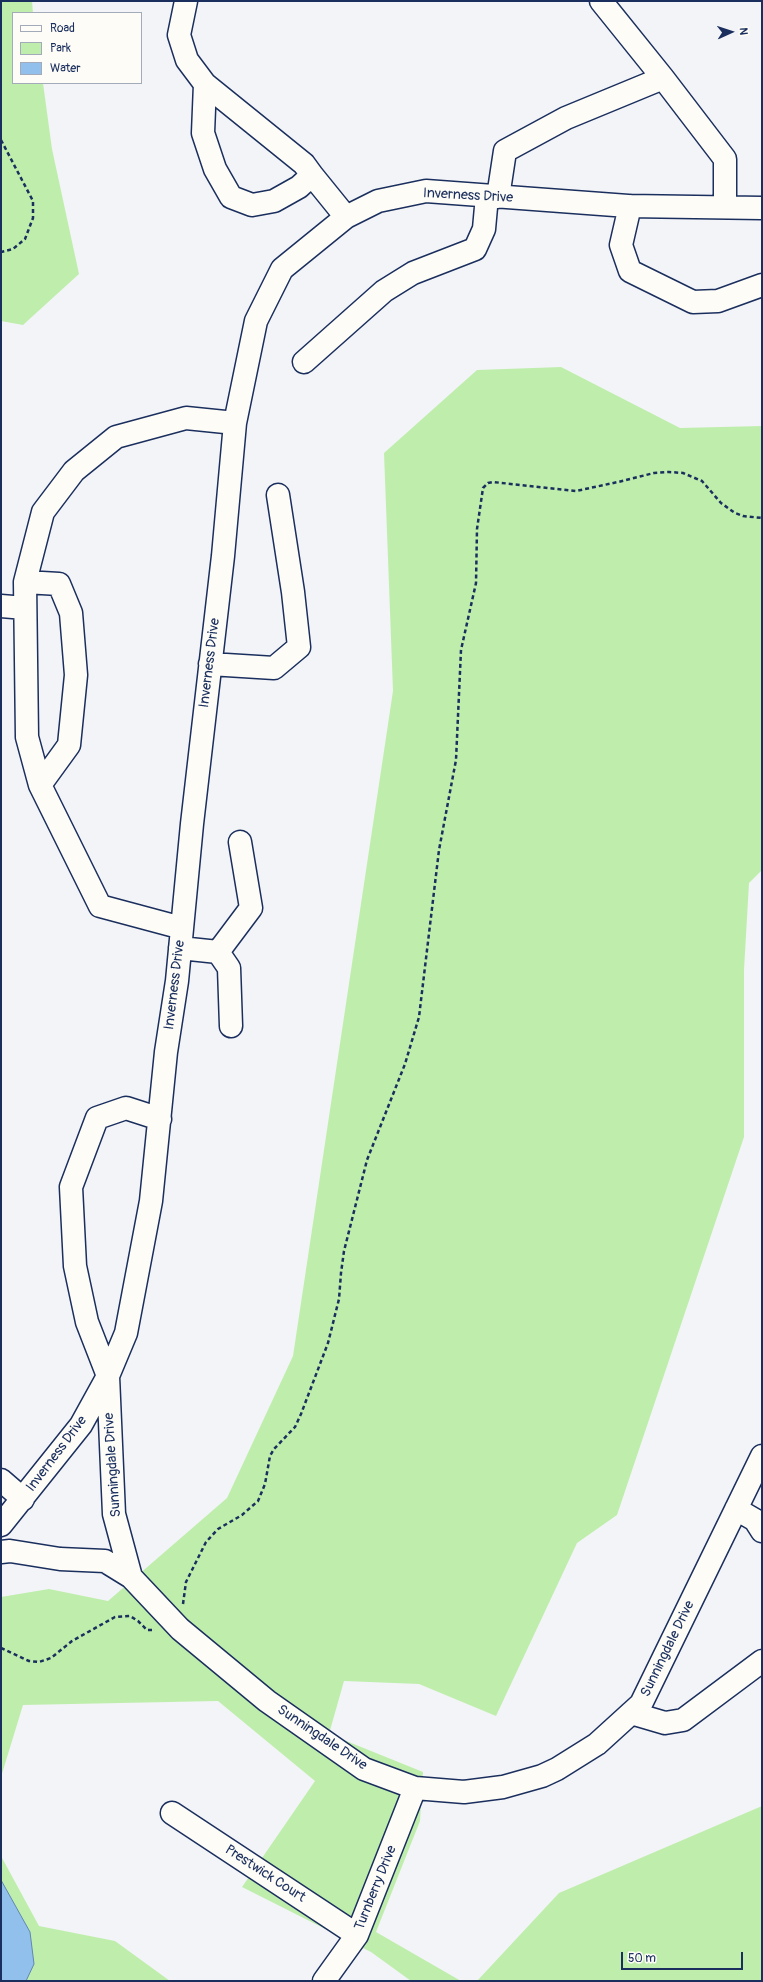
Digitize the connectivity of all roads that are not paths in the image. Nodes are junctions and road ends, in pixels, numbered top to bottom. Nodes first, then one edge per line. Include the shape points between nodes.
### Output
1 (186, 1) edge
2 (600, 1) edge
3 (663, 78) junction
4 (205, 84) junction
5 (312, 175) junction
6 (492, 196) junction
7 (630, 206) junction
8 (725, 207) junction
9 (762, 208) edge
10 (346, 217) junction
11 (762, 285) edge
12 (304, 362) dead end
13 (235, 423) junction
14 (278, 495) dead end
15 (25, 582) junction
16 (1, 606) edge
17 (25, 608) junction
18 (210, 664) junction
19 (40, 786) junction
20 (240, 842) dead end
21 (181, 938) junction
22 (218, 952) junction
23 (231, 1026) dead end
24 (160, 1119) junction
25 (108, 1376) junction
26 (762, 1456) edge
27 (1, 1480) edge
28 (23, 1499) junction
29 (736, 1509) junction
30 (1, 1525) edge
31 (762, 1531) edge
32 (1, 1552) edge
33 (131, 1577) junction
34 (762, 1661) edge
35 (631, 1714) junction
36 (415, 1788) junction
37 (172, 1813) dead end
38 (357, 1935) junction
39 (324, 1981) edge

1 - 4 street via 179,35 188,60
2 - 3 street
3 - 6 street via 566,118 505,151
3 - 8 street via 725,159
4 - 5 street via 304,164
4 - 5 street via 203,133 215,169 231,197 252,205 274,201
5 - 10 street
6 - 7 street, Inverness Drive
6 - 10 street, Inverness Drive via 426,191 378,201
6 - 12 street via 484,229 475,249 413,273 384,291
7 - 8 street, Inverness Drive
7 - 11 street via 621,245 630,271 693,302 718,300
8 - 9 street, Inverness Drive
10 - 13 street, Inverness Drive via 282,268 256,321
13 - 15 street via 186,418 116,437 74,471 43,512
13 - 18 street, Inverness Drive
14 - 18 street via 299,647 274,668
15 - 17 street
15 - 19 street via 59,584 71,613 76,675 69,745
16 - 17 street
17 - 19 street via 27,737
18 - 21 street, Inverness Drive
19 - 21 street via 100,906
20 - 22 street via 251,908
21 - 22 street
21 - 24 street, Inverness Drive
22 - 23 street via 229,968
24 - 25 street, Inverness Drive via 152,1201 127,1325
24 - 25 street via 126,1108 97,1118 72,1187 75,1266 87,1322
25 - 28 street, Inverness Drive via 81,1425
25 - 33 street, Sunningdale Drive via 114,1514
26 - 29 street, Sunningdale Drive
27 - 28 street
28 - 30 street, Inverness Drive
29 - 31 street via 755,1520
29 - 35 street, Sunningdale Drive via 641,1704
32 - 33 street, Sunningdale Drive via 10,1550 60,1558 105,1561
33 - 36 street, Sunningdale Drive via 180,1629 268,1701 364,1769
34 - 35 street via 683,1720 665,1723
35 - 36 street, Sunningdale Drive via 597,1744 542,1776 503,1788 464,1792
36 - 38 street, Turnberry Drive
37 - 38 street, Prestwick Court
38 - 39 street, Turnberry Drive

